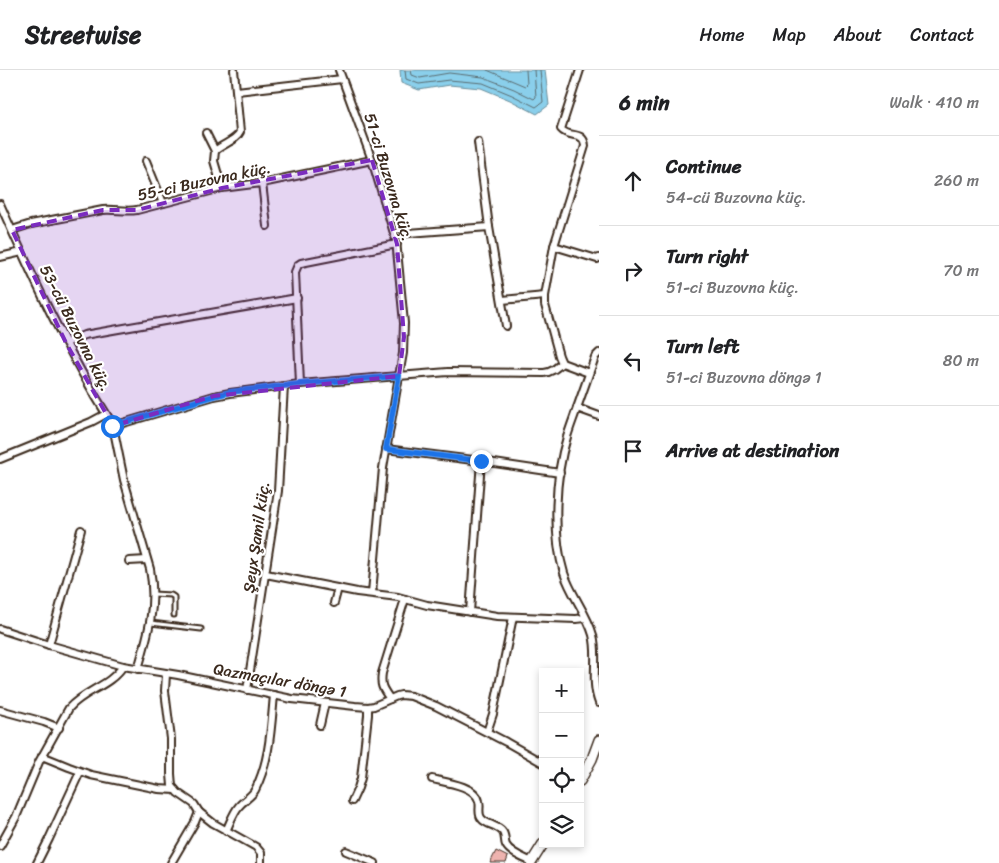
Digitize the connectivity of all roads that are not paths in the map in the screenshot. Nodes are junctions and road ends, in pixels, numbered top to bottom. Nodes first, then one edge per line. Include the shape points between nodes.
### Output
1 (234, 70) edge
2 (339, 70) edge
3 (580, 70) edge
4 (342, 79) junction
5 (237, 91) junction
6 (206, 133) dead end
7 (478, 142) dead end
8 (215, 151) junction
9 (372, 160) junction
10 (146, 161) dead end
11 (262, 183) junction
12 (222, 188) junction
13 (163, 203) junction
14 (0, 204) edge
15 (267, 226) dead end
16 (489, 227) junction
17 (12, 230) junction
18 (395, 234) junction
19 (397, 244) junction
20 (554, 246) junction
21 (22, 252) junction
22 (0, 256) edge
23 (599, 258) edge
24 (545, 296) junction
25 (296, 298) junction
26 (502, 300) junction
27 (506, 326) dead end
28 (66, 343) junction
29 (599, 353) edge
30 (562, 363) junction
31 (589, 373) junction
32 (399, 376) junction
33 (300, 384) junction
34 (284, 386) junction
35 (577, 408) junction
36 (106, 414) junction
37 (599, 416) edge
38 (112, 426) junction
39 (386, 449) junction
40 (0, 460) edge
41 (481, 461) junction
42 (560, 473) junction
43 (81, 530) dead end
44 (147, 560) junction
45 (129, 561) dead end
46 (266, 574) junction
47 (338, 588) junction
48 (372, 593) junction
49 (153, 594) junction
50 (405, 599) junction
51 (334, 602) dead end
52 (470, 612) junction
53 (174, 615) dead end
54 (514, 617) junction
55 (585, 618) junction
56 (150, 623) junction
57 (0, 629) edge
58 (201, 629) dead end
59 (49, 645) junction
60 (123, 666) junction
61 (138, 669) junction
62 (166, 674) junction
63 (247, 690) junction
64 (274, 695) junction
65 (390, 699) junction
66 (325, 703) junction
67 (599, 703) edge
68 (368, 707) junction
69 (0, 710) edge
70 (320, 725) dead end
71 (59, 728) junction
72 (487, 732) junction
73 (599, 742) edge
74 (42, 756) junction
75 (539, 761) edge
76 (80, 772) junction
77 (584, 774) edge
78 (432, 779) dead end
79 (174, 790) junction
80 (352, 801) dead end
81 (199, 812) junction
82 (226, 831) junction
83 (0, 846) edge
84 (540, 848) edge
85 (346, 851) dead end
86 (37, 863) edge
87 (171, 863) edge
88 (261, 863) edge
89 (375, 863) edge
90 (531, 863) edge

1 - 5 street
2 - 4 street, 51-ci Buzovna küç.
3 - 20 street via 561,129 582,138 585,146
4 - 5 street
4 - 9 street, 51-ci Buzovna küç.
5 - 8 street via 240,134
6 - 8 street
7 - 16 street
8 - 12 street via 214,161
9 - 11 street, 55-ci Buzovna küç.
9 - 18 street, 51-ci Buzovna küç.
10 - 13 street
11 - 12 street, 55-ci Buzovna küç.
11 - 15 street
12 - 13 street, 55-ci Buzovna küç.
13 - 17 street, 55-ci Buzovna küç. via 132,211 104,210
14 - 17 street, 53-cü Buzovna küç.
16 - 18 street
16 - 26 street
17 - 21 street, 53-cü Buzovna küç.
18 - 19 street, 51-ci Buzovna küç.
19 - 25 street via 298,265 295,272
19 - 32 street, 51-ci Buzovna küç. via 404,337
20 - 23 street
20 - 24 street
21 - 22 street
21 - 28 street, 53-cü Buzovna küç.
24 - 26 street
24 - 30 street
25 - 28 street via 84,335
25 - 33 street
26 - 27 street
28 - 36 street, 53-cü Buzovna küç.
29 - 31 street
30 - 31 street
30 - 32 street via 544,373 448,372
31 - 35 street
32 - 33 street
32 - 39 street, 51-ci Buzovna küç.
33 - 34 street
34 - 38 street via 230,392
34 - 46 street, Şeyx Şamil küç. via 278,491
35 - 37 street
35 - 42 street via 567,435
36 - 38 street, 53-cü Buzovna küç.
36 - 40 street
38 - 44 street, 53-cü Buzovna küç.
39 - 41 street
39 - 48 street, 51-ci Buzovna küç.
41 - 42 street
41 - 52 street
42 - 55 street via 556,521 559,549 564,575
43 - 59 street
44 - 45 street
44 - 49 street, 53-cü Buzovna küç.
46 - 47 street
46 - 63 street, Şeyx Şamil küç.
47 - 48 street
47 - 51 street
48 - 50 street
49 - 53 lane via 174,597
49 - 56 street, 53-cü Buzovna küç.
50 - 52 street
50 - 65 street via 380,682
52 - 54 street
54 - 55 street
54 - 72 street
55 - 67 street via 594,638 595,685
56 - 58 lane
56 - 61 street, 53-cü Buzovna küç.
57 - 59 street, Qazmaçılar döngə 1
59 - 60 street, Qazmaçılar döngə 1
60 - 61 street, Qazmaçılar döngə 1
60 - 71 street via 114,678 74,703
61 - 62 street, Qazmaçılar döngə 1
62 - 63 street, Qazmaçılar döngə 1
62 - 79 street
63 - 64 street, Qazmaçılar döngə 1
64 - 66 street, Qazmaçılar döngə 1
64 - 82 street via 263,770 254,791 238,808
65 - 68 street, Qazmaçılar döngə 1
65 - 72 street, Qazmaçılar döngə 1 via 411,696
66 - 68 street, Qazmaçılar döngə 1
66 - 70 street
68 - 80 street via 361,778
69 - 71 street
71 - 74 street
72 - 75 street, Qazmaçılar döngə 1
73 - 77 street
74 - 76 street
74 - 83 street
76 - 79 street
76 - 86 street
78 - 90 street via 460,786 476,795 483,821 502,831 510,850
79 - 81 street via 194,804
81 - 82 street
81 - 87 street
82 - 88 street via 256,847
84 - 90 street
85 - 89 street

